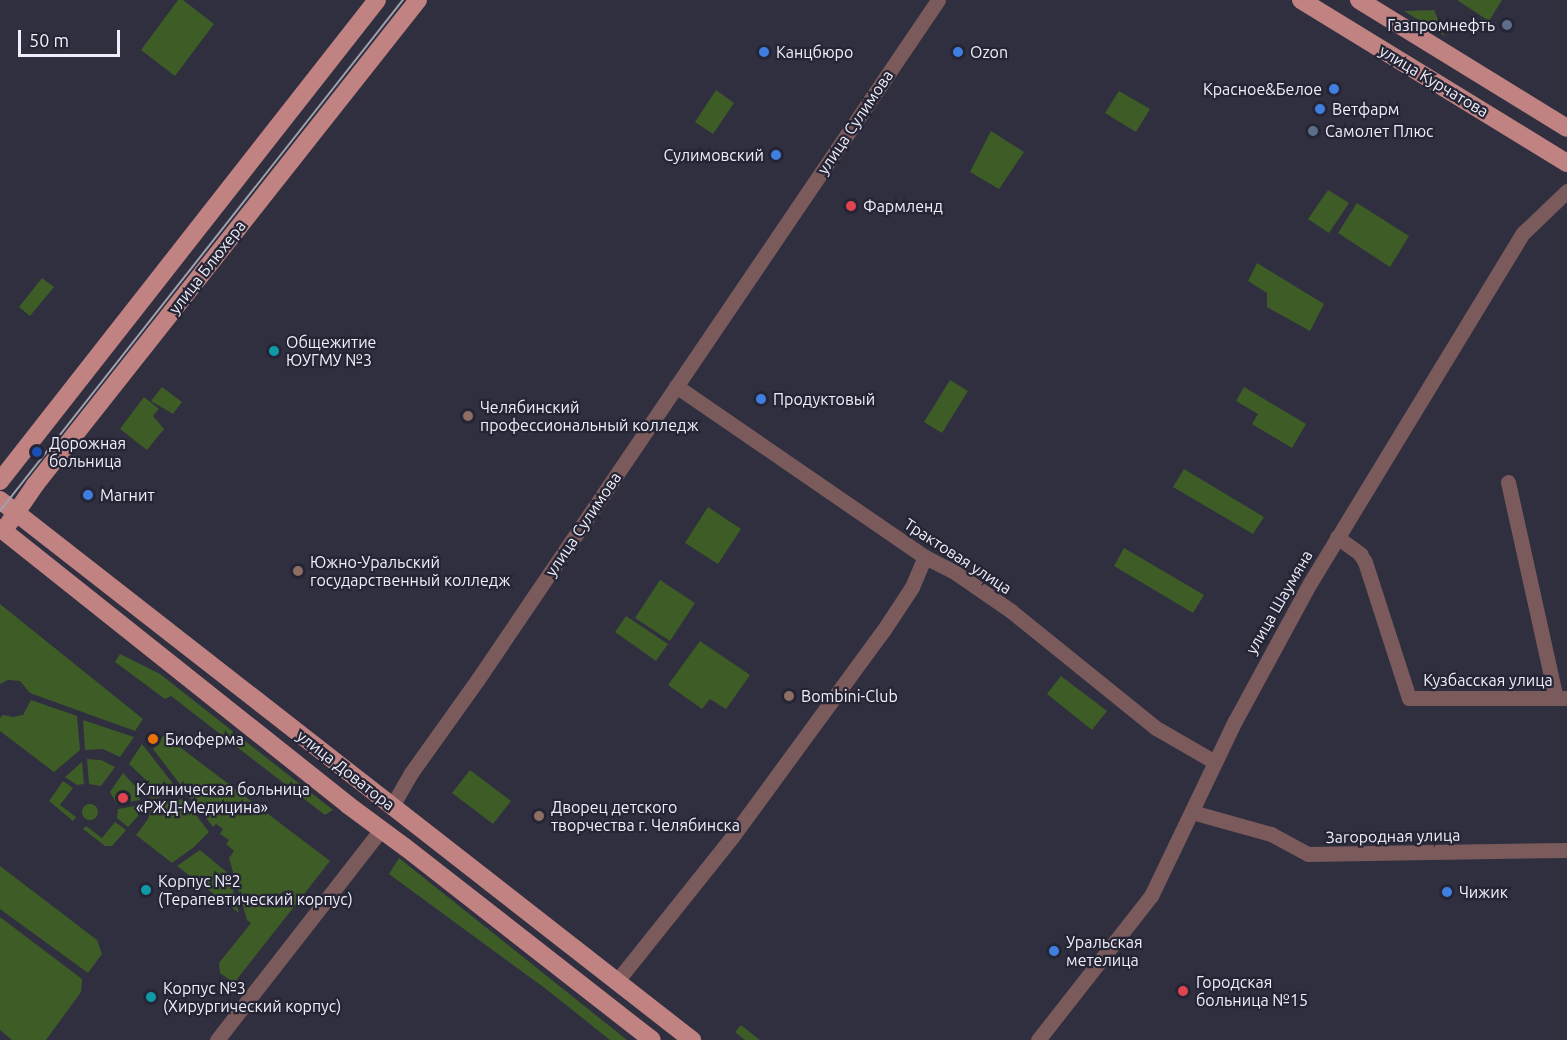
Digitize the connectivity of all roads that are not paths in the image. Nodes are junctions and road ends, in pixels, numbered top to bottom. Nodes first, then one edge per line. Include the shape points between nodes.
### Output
1 (377, 0) edge
2 (418, 0) edge
3 (938, 0) edge
4 (1301, 0) edge
5 (1359, 0) edge
6 (1567, 128) edge
7 (1567, 163) edge
8 (1567, 191) edge
9 (676, 387) junction
10 (0, 481) edge
11 (1508, 482) dead end
12 (0, 500) edge
13 (16, 512) junction
14 (1, 532) edge
15 (1337, 537) junction
16 (925, 557) junction
17 (1561, 698) edge
18 (1215, 762) junction
19 (392, 806) junction
20 (1192, 812) junction
21 (381, 829) junction
22 (1567, 850) edge
23 (617, 981) junction
24 (217, 1040) edge
25 (652, 1040) edge
26 (692, 1040) edge
27 (1038, 1040) edge

1 - 10 main road, улица Блюхера
2 - 13 main road, улица Блюхера
3 - 9 street, улица Сулимова
4 - 7 main road, улица Курчатова
5 - 6 main road, улица Курчатова
8 - 15 street, улица Шаумяна via 1523,233
9 - 16 street, Трактовая улица
9 - 19 street, улица Сулимова
11 - 17 street
12 - 13 main road, улица Доватора
13 - 14 main road, улица Блюхера
13 - 19 main road, улица Доватора
14 - 21 main road, улица Доватора
15 - 17 street, Кузбасская улица via 1365,562 1410,698
15 - 18 street, улица Шаумяна via 1261,670
16 - 18 street, Трактовая улица via 1011,611 1156,728
16 - 23 street via 912,587 883,631 732,837
18 - 20 street, улица Шаумяна
19 - 21 main road, улица Сулимова
19 - 23 main road, улица Доватора
20 - 22 street, Загородная улица via 1271,834 1308,854
20 - 27 street, улица Шаумяна via 1151,896
21 - 24 street, улица Сулимова
21 - 25 main road, улица Доватора
23 - 26 main road, улица Доватора

